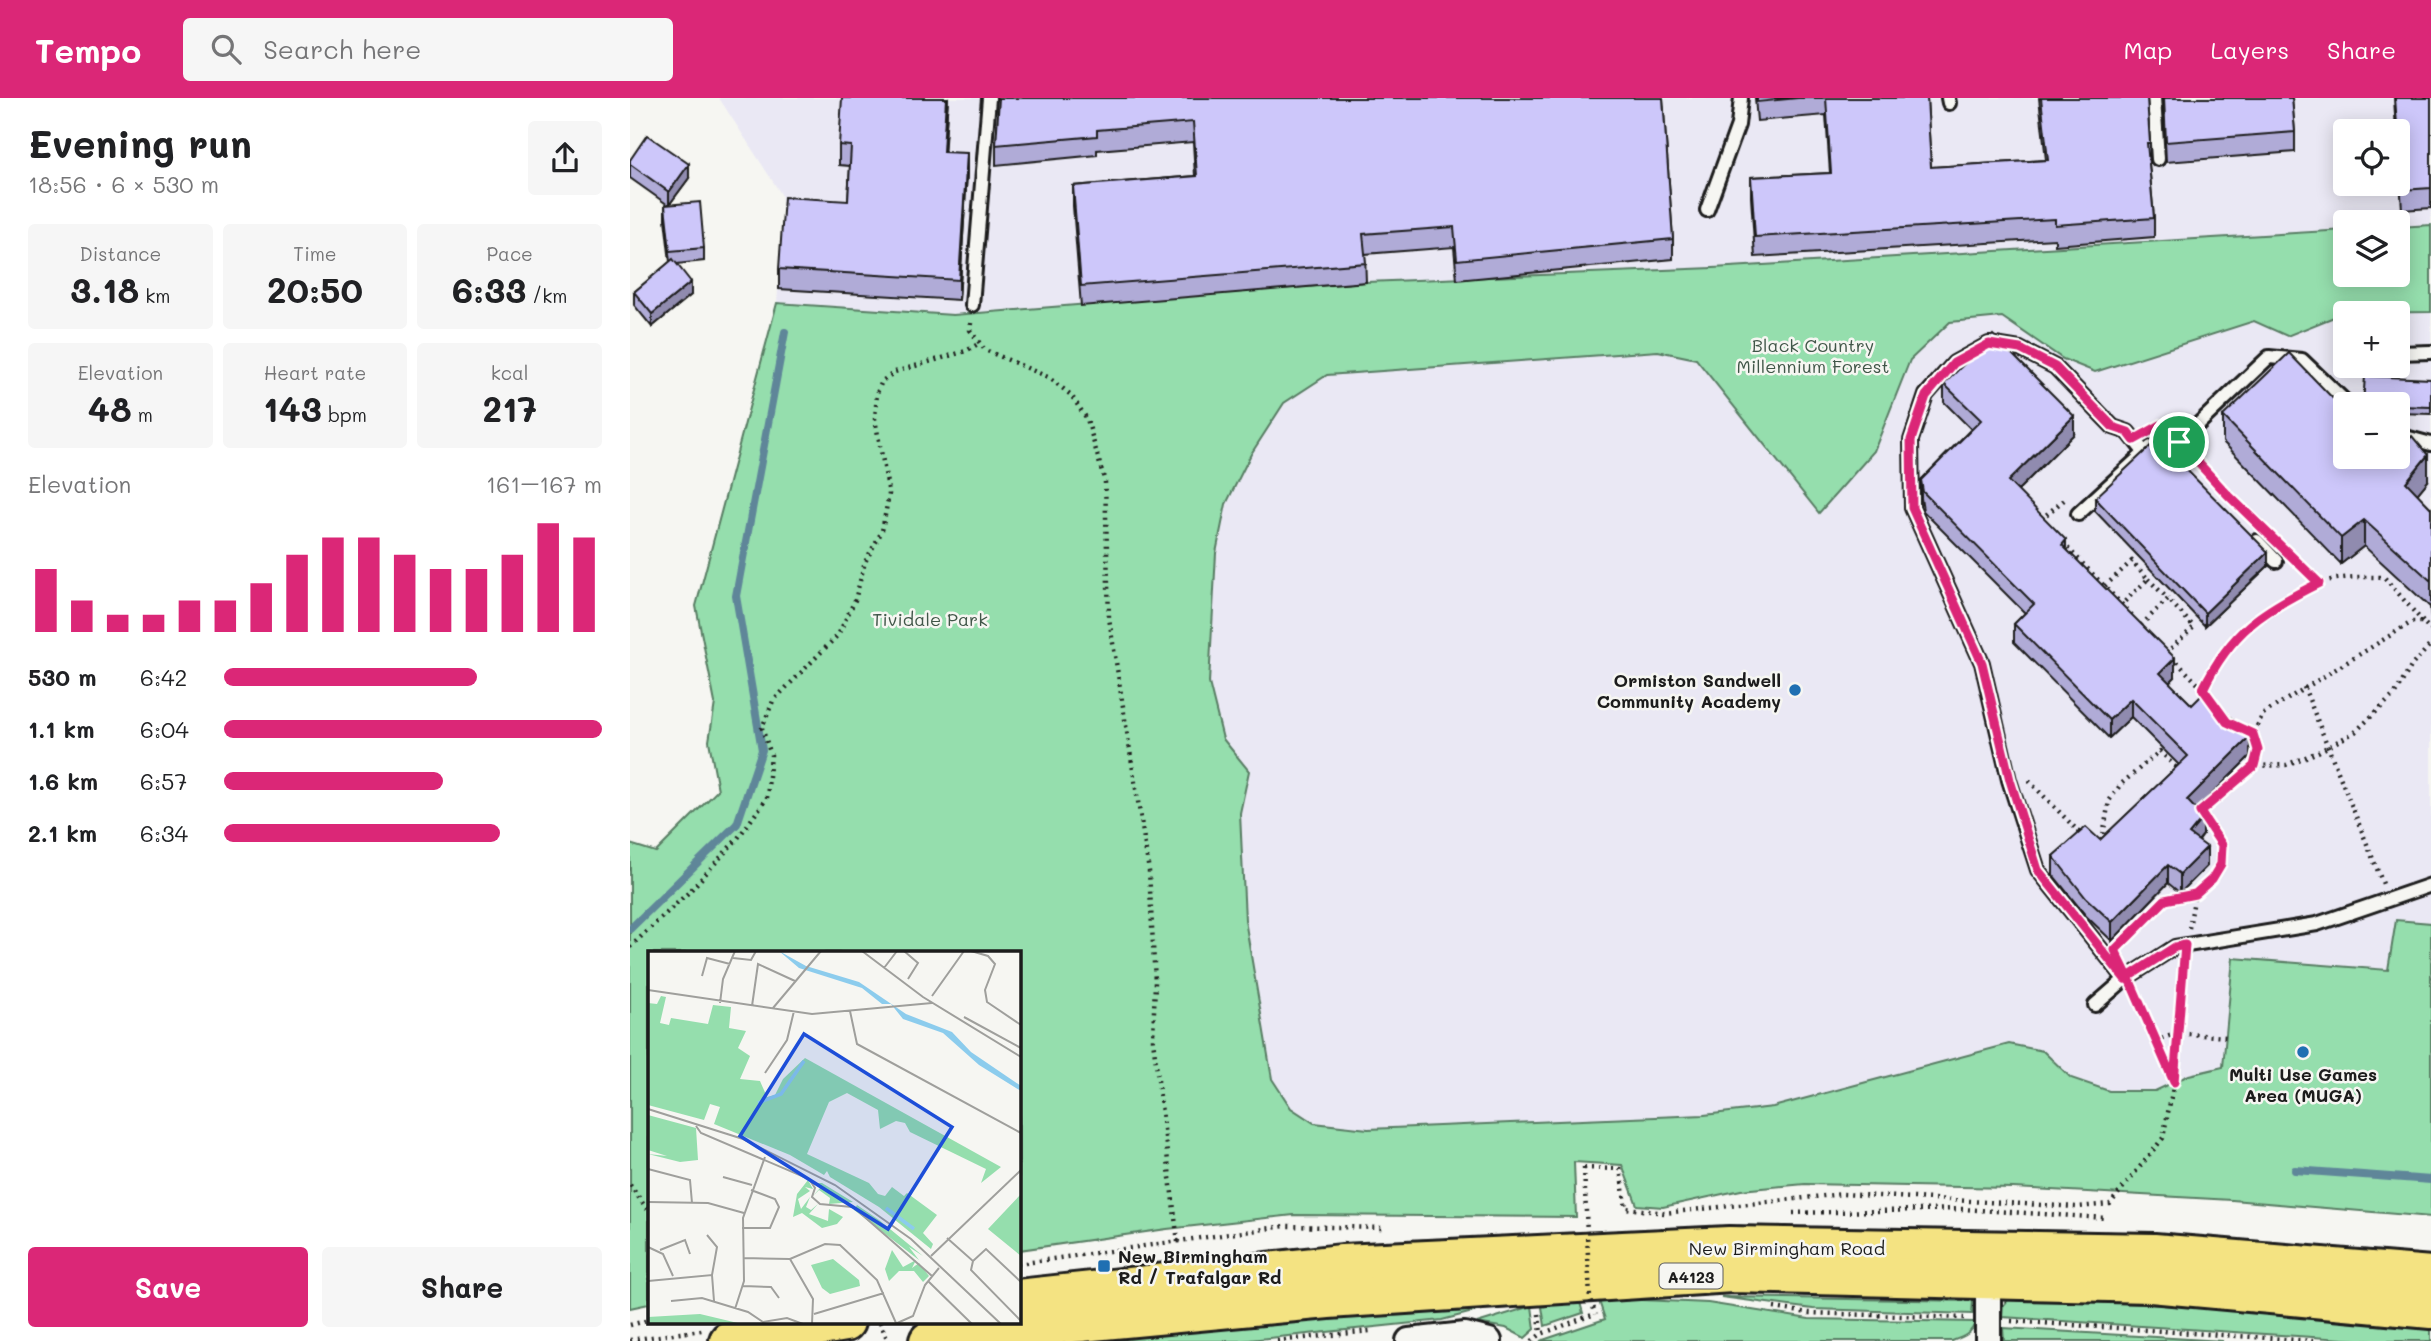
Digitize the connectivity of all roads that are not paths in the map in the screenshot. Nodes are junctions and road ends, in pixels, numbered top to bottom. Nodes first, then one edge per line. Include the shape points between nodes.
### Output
1 (989, 98) edge
2 (1741, 98) edge
3 (2154, 98) edge
4 (2158, 159) dead end
5 (1707, 209) dead end
6 (972, 305) road end
7 (2431, 352) edge
8 (2410, 353) edge
9 (2335, 392) edge
10 (2410, 438) edge
11 (2431, 444) edge
12 (2144, 452) junction
13 (2169, 452) junction
14 (2188, 472) edge
15 (2078, 514) dead end
16 (2247, 531) edge
17 (2281, 556) road end
18 (2431, 885) edge
19 (2125, 979) junction
20 (2095, 1005) dead end
21 (2431, 1276) edge
22 (1988, 1278) junction
23 (1020, 1299) edge
24 (2431, 1309) edge
25 (825, 1324) edge
26 (1988, 1330) edge
27 (718, 1335) edge
28 (945, 1335) edge
29 (1477, 1338) edge
30 (1409, 1341) edge

1 - 6 lane
2 - 5 lane via 1738,125
3 - 4 lane
7 - 8 lane
9 - 13 lane via 2302,360 2269,357
10 - 11 lane
12 - 13 lane via 2158,443
12 - 15 lane
12 - 19 lane via 2055,367 2020,349 1989,344 1954,363 1926,396 1911,440 1912,508 1982,663 2038,870
13 - 14 lane
16 - 17 lane
18 - 19 lane via 2317,924 2175,947
19 - 20 lane
21 - 23 highway, New Birmingham Road / A4123 via 2154,1254 1729,1246 1342,1264
22 - 24 highway, New Birmingham Road / A4123 via 2151,1283
22 - 26 street
22 - 28 highway, New Birmingham Road / A4123 via 1732,1273 1328,1299
25 - 27 highway
29 - 30 street

